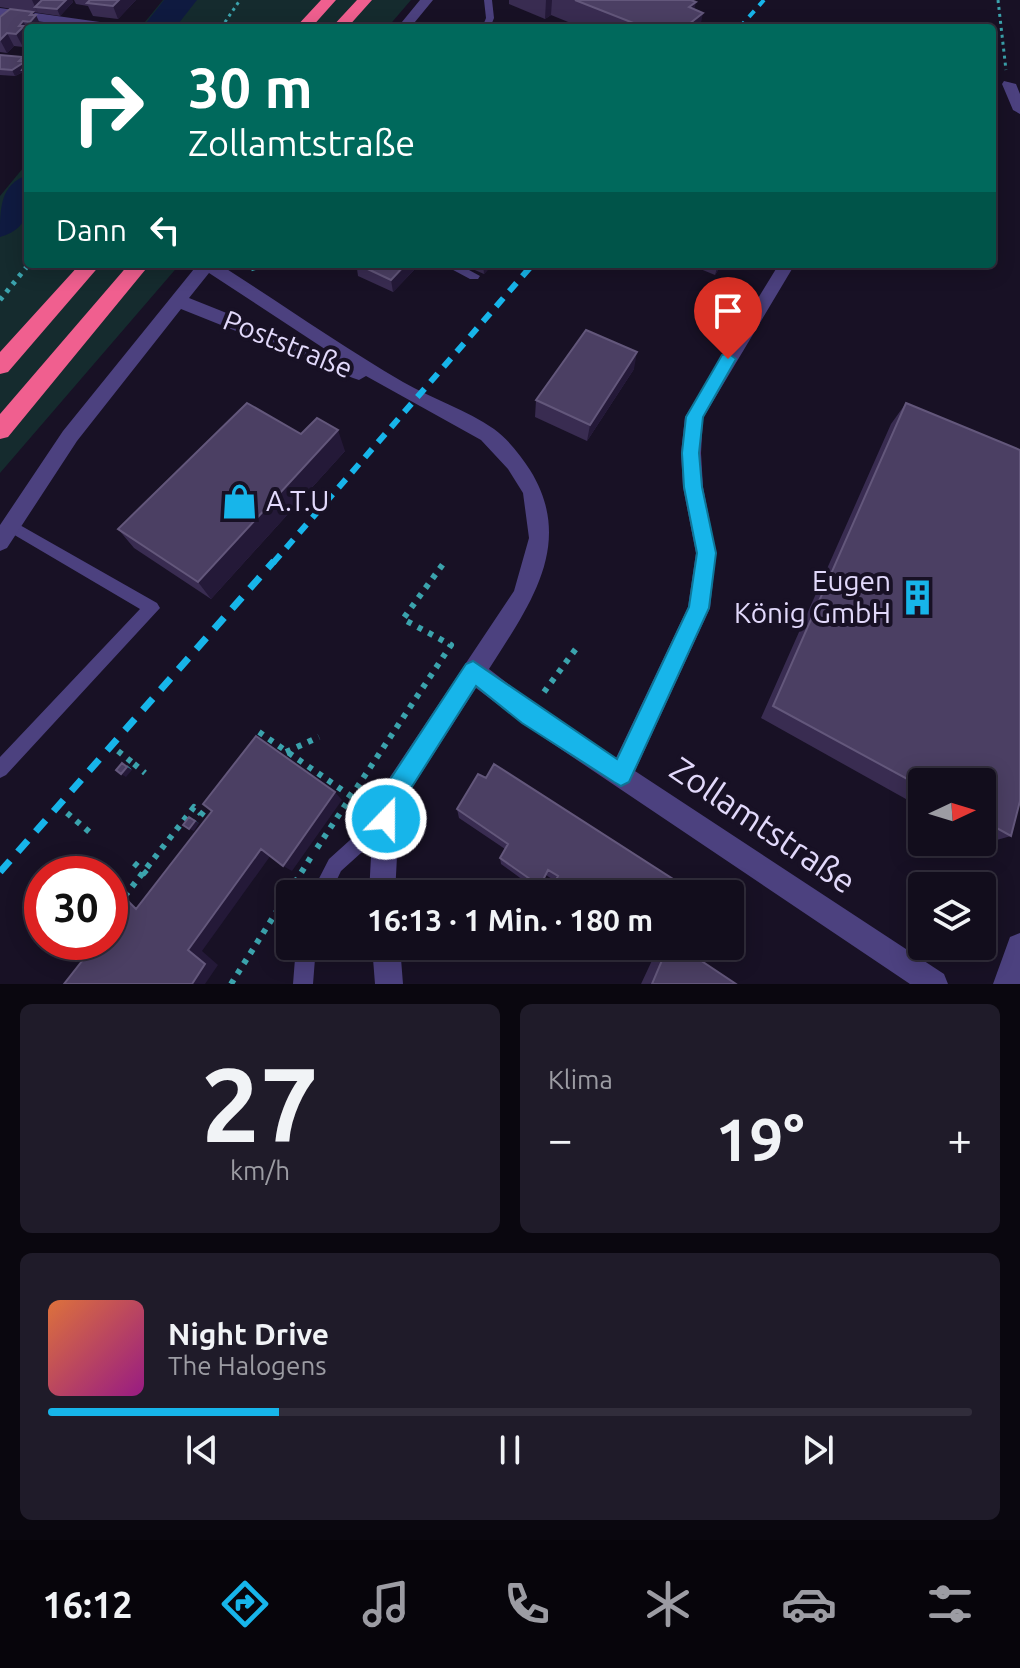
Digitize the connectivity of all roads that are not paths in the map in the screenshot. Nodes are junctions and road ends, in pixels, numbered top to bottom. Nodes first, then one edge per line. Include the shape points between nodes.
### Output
1 (329, 0) edge
2 (365, 0) edge
3 (427, 0) edge
4 (488, 0) edge
5 (7, 14) edge
6 (83, 24) edge
7 (307, 24) edge
8 (343, 24) edge
9 (406, 24) edge
10 (488, 24) edge
11 (0, 26) edge
12 (1009, 84) road end
13 (1020, 110) edge
14 (87, 268) edge
15 (137, 268) edge
16 (204, 268) edge
17 (213, 268) edge
18 (457, 268) edge
19 (785, 268) edge
20 (474, 276) dead end
21 (179, 301) junction
22 (0, 366) edge
23 (397, 387) junction
24 (0, 430) edge
25 (6, 534) edge
26 (473, 671) junction
27 (0, 769) edge
28 (621, 774) junction
29 (386, 819) junction
30 (327, 880) edge
31 (383, 880) edge
32 (1020, 947) edge
33 (305, 960) edge
34 (387, 960) edge
35 (303, 984) edge
36 (389, 984) edge
37 (934, 984) edge
38 (1007, 984) edge

1 - 7 highway
2 - 8 highway
3 - 9 street
4 - 10 lane
5 - 6 street
5 - 11 street
12 - 13 street
14 - 22 highway
15 - 24 highway
16 - 21 street
17 - 23 street, Poststraße
18 - 20 lane
19 - 28 street via 694,417 693,487 706,553 704,584 694,619
21 - 23 street, Poststraße
21 - 25 street via 70,436
23 - 26 street, Poststraße via 500,444 523,475 537,508 539,538 531,578
25 - 27 lane via 152,608
26 - 28 street, Zollamtstraße
26 - 29 street, Poststraße via 399,786
28 - 37 street, Zollamtstraße
29 - 30 lane via 335,865
29 - 31 street, Poststraße
32 - 38 street
33 - 35 lane
34 - 36 street

